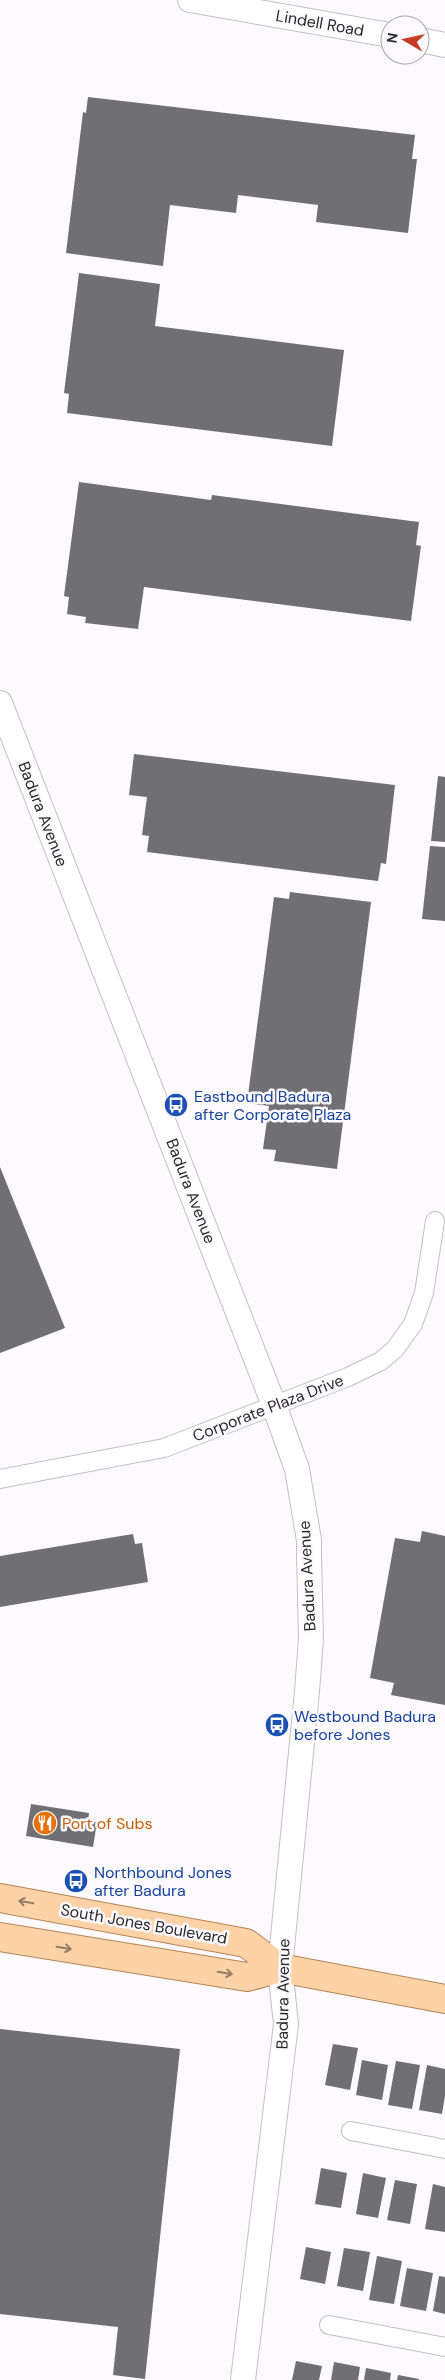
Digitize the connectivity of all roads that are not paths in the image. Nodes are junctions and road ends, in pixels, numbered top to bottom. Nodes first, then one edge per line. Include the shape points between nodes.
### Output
1 (190, 0) edge
2 (380, 33) edge
3 (430, 42) edge
4 (445, 44) edge
5 (0, 703) edge
6 (435, 1221) dead end
7 (274, 1405) junction
8 (0, 1479) edge
9 (0, 1898) edge
10 (0, 1937) edge
11 (280, 1968) junction
12 (445, 1999) edge
13 (351, 2131) dead end
14 (445, 2149) edge
15 (329, 2325) dead end
16 (445, 2347) edge
17 (243, 2380) edge

1 - 2 main road, Lindell Road
3 - 4 main road
5 - 7 main road, Badura Avenue
6 - 7 street, Corporate Plaza Drive via 424,1293 413,1324 395,1349 381,1361
7 - 8 street, Corporate Plaza Drive via 164,1448
7 - 11 main road, Badura Avenue via 297,1469 309,1540 311,1639
11 -> 9 main road, South Jones Boulevard via 246,1943
10 -> 11 main road, South Jones Boulevard via 247,1976
11 - 12 main road, South Jones Boulevard
11 - 17 main road, Badura Avenue via 286,2024
13 - 14 street
15 - 16 street

